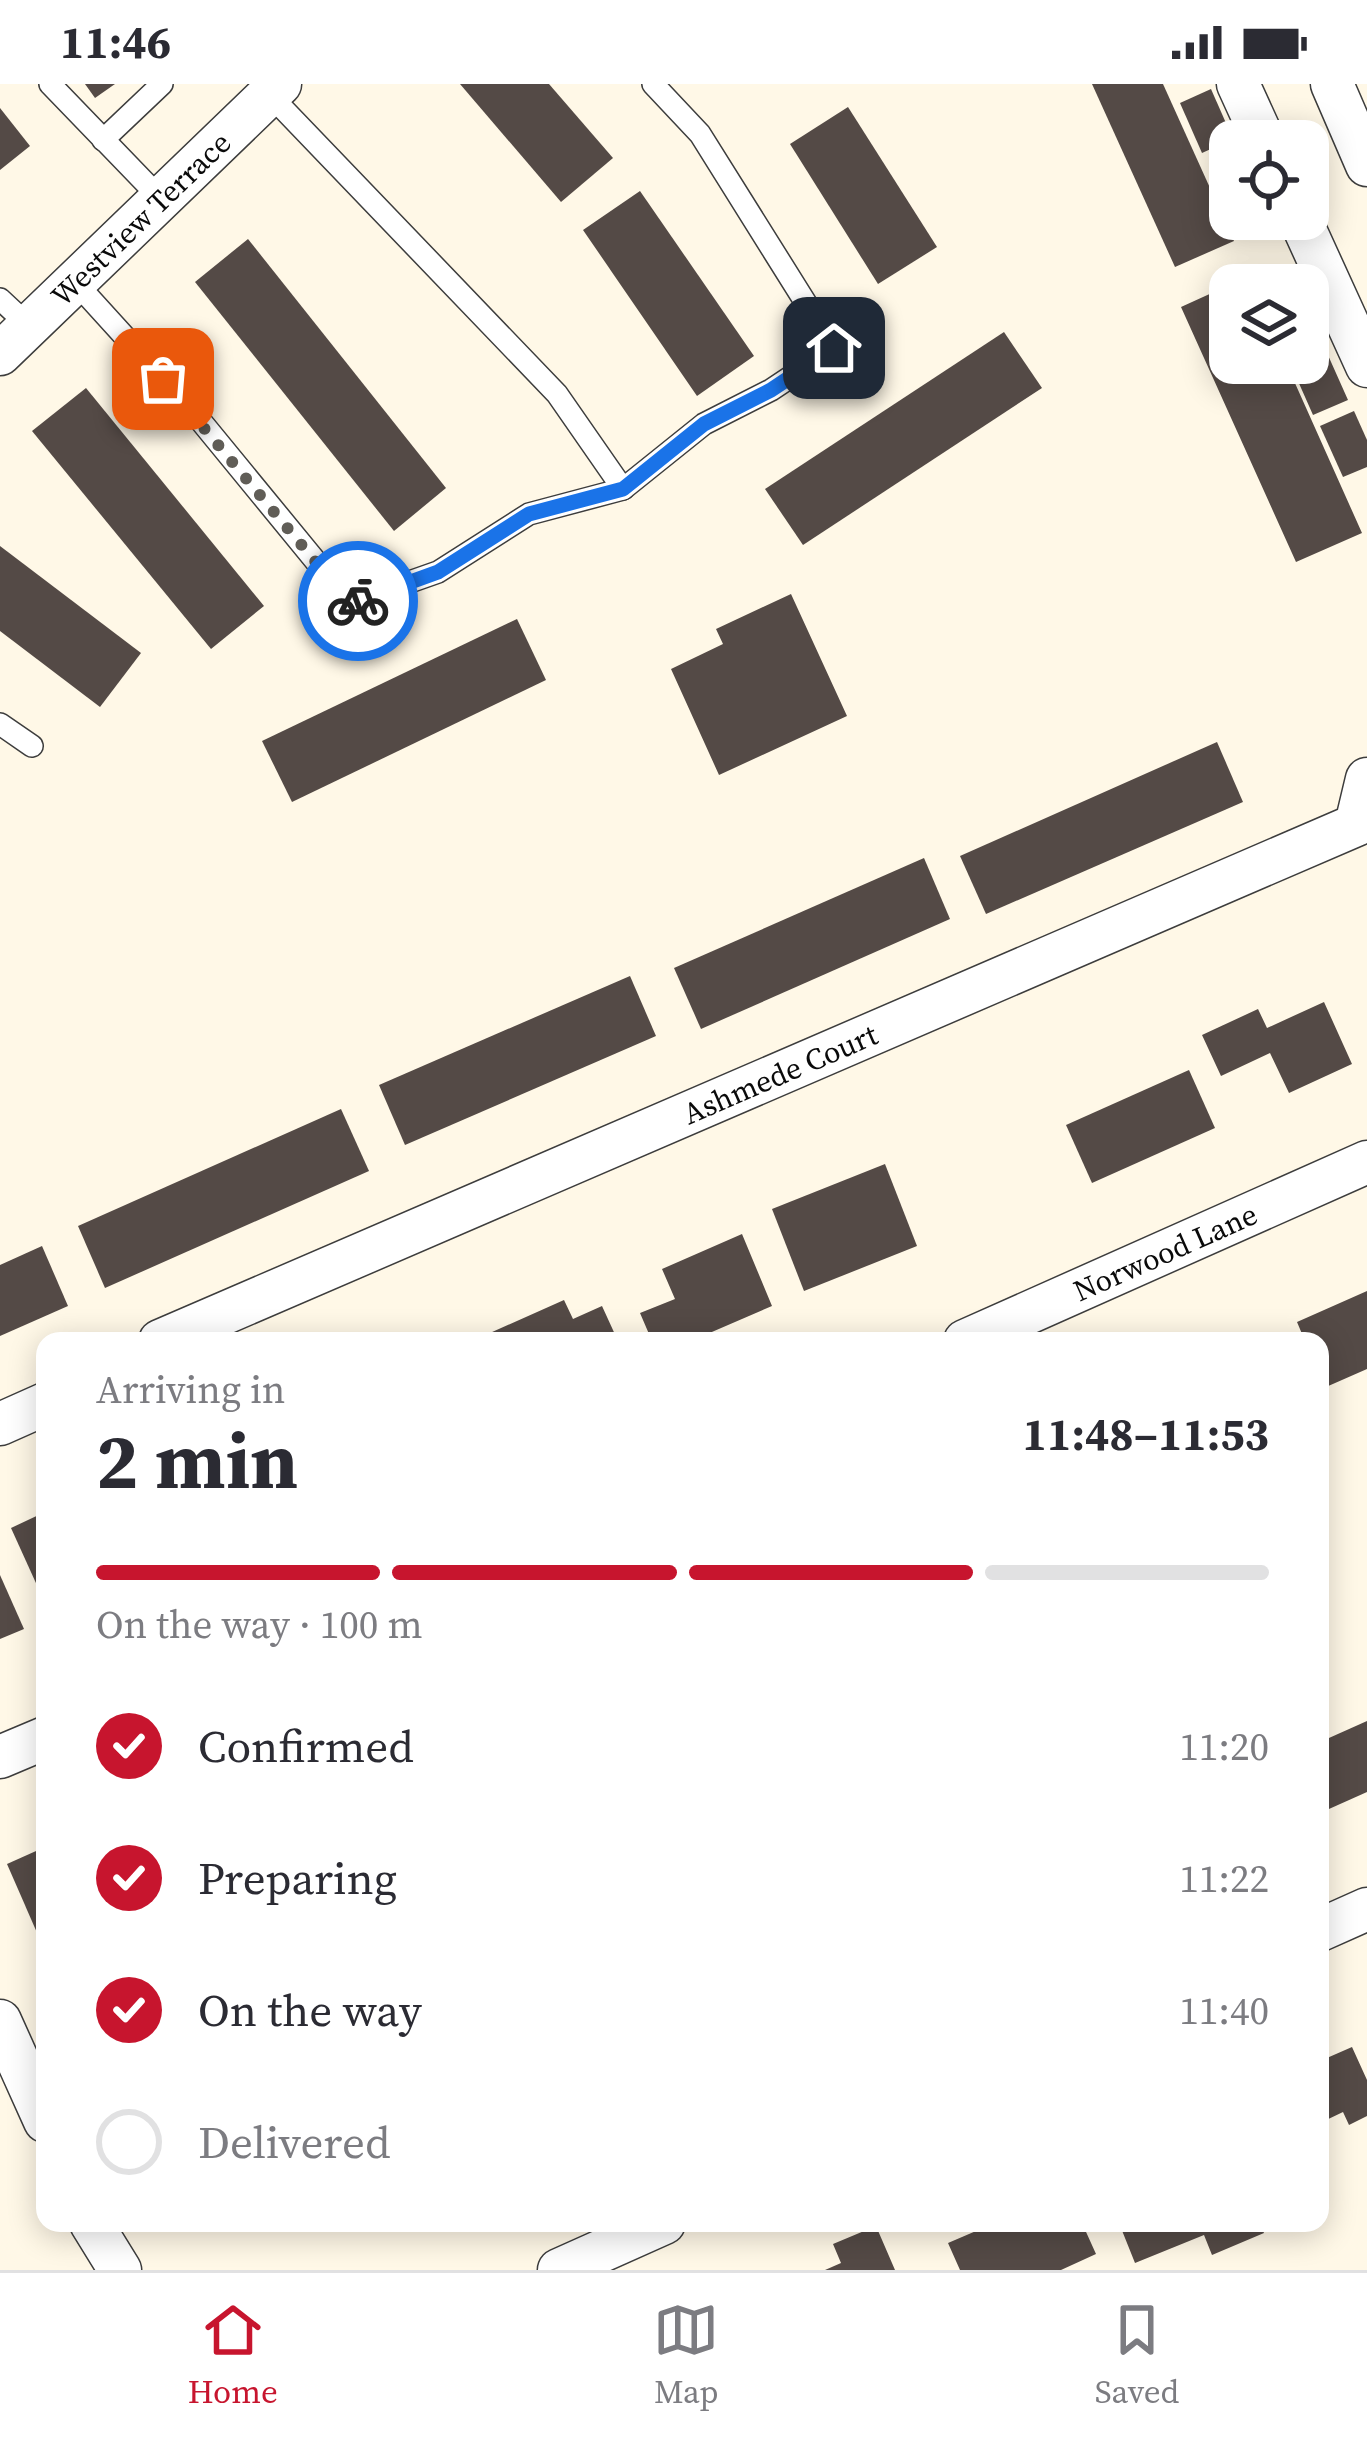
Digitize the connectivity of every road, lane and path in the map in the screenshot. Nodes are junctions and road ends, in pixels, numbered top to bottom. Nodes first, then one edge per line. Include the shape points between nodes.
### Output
1 (50, 84) edge
2 (162, 84) edge
3 (653, 84) edge
4 (1238, 84) edge
5 (1333, 84) edge
6 (274, 89) edge
7 (1254, 120) edge
8 (104, 140) junction
9 (1367, 165) edge
10 (161, 200) junction
11 (1310, 240) edge
12 (76, 284) junction
13 (10, 326) edge
14 (1367, 366) edge
15 (623, 489) junction
16 (0, 724) edge
17 (32, 746) dead end
18 (1367, 779) edge
19 (1367, 1162) edge
20 (181, 1332) edge
21 (985, 1332) edge
22 (36, 1408) edge
23 (0, 1424) edge
24 (36, 1742) edge
25 (0, 1757) edge
26 (1367, 1909) edge
27 (1329, 1926) edge
28 (0, 2021) edge
29 (36, 2101) edge
30 (97, 2232) edge
31 (644, 2232) edge
32 (120, 2270) edge
33 (559, 2270) edge

1 - 8 lane
2 - 8 lane
3 - 15 lane via 700,134 834,348 704,424
4 - 7 street
5 - 9 street
6 - 10 street, Westview Terrace
6 - 15 lane via 557,394
8 - 10 lane
10 - 12 street, Westview Terrace
11 - 14 street
12 - 13 street, Westview Terrace
12 - 15 lane via 350,603 438,572 529,514
16 - 17 lane
18 - 20 street, Ashmede Court via 1356,825
19 - 21 street, Norwood Lane
22 - 23 street
24 - 25 street
26 - 27 street
28 - 29 street
30 - 32 street
31 - 33 street

